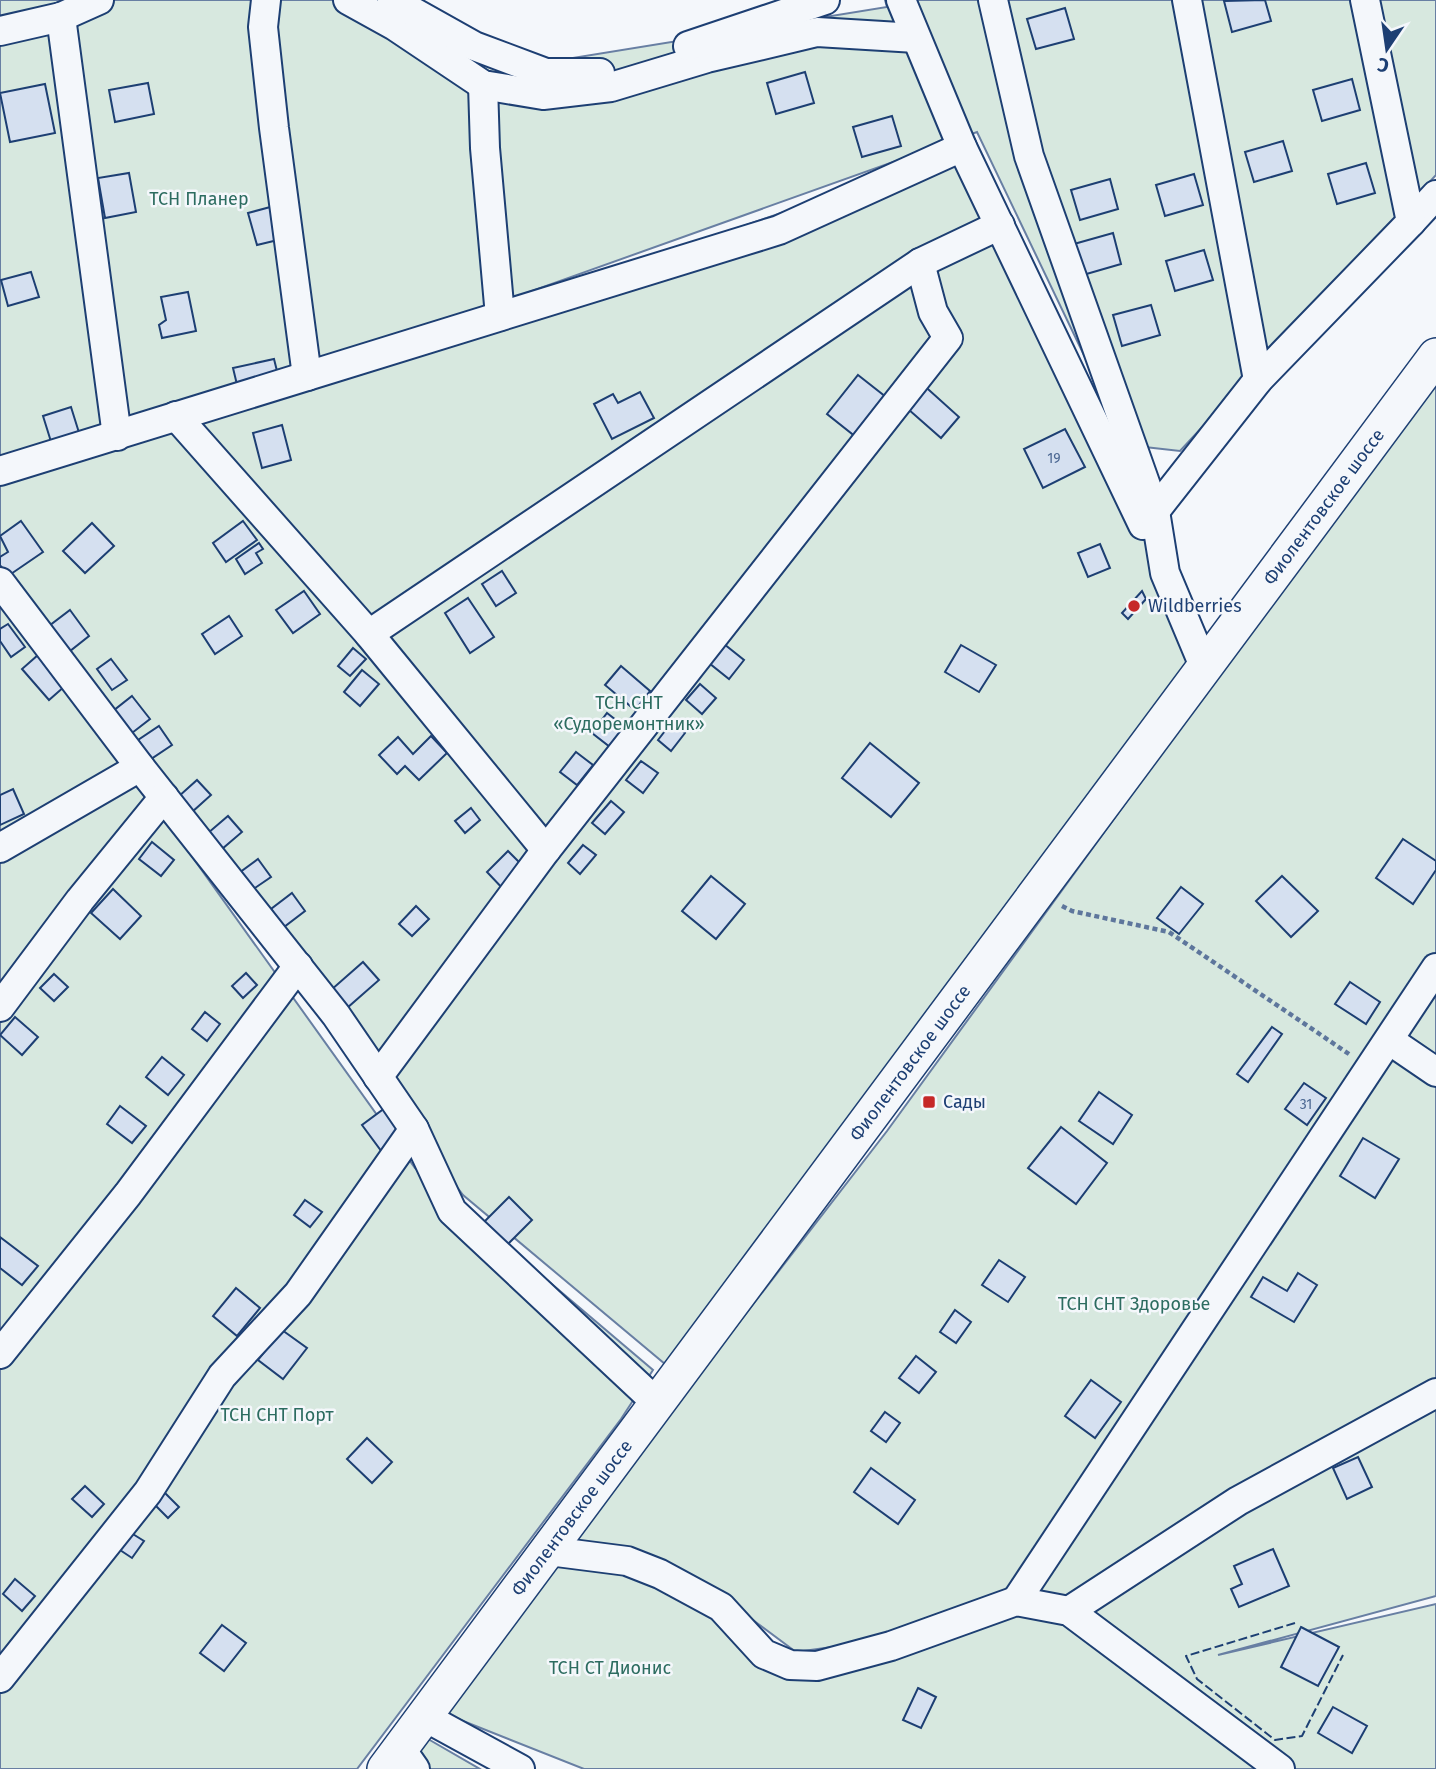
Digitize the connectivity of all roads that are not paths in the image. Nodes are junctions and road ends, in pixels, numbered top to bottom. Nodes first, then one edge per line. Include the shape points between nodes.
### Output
1 (99, 0) edge
2 (266, 0) edge
3 (348, 0) edge
4 (392, 0) edge
5 (825, 0) edge
6 (901, 0) edge
7 (993, 0) edge
8 (1187, 0) edge
9 (1365, 0) edge
10 (61, 17) junction
11 (0, 31) edge
12 (916, 38) junction
13 (483, 85) junction
14 (962, 147) junction
15 (1436, 195) edge
16 (1411, 222) junction
17 (1000, 225) junction
18 (920, 262) junction
19 (500, 316) junction
20 (1436, 356) edge
21 (307, 376) junction
22 (1258, 380) junction
23 (176, 416) junction
24 (117, 436) junction
25 (0, 471) edge
26 (1155, 511) junction
27 (1165, 573) junction
28 (0, 582) edge
29 (369, 634) junction
30 (1204, 666) junction
31 (140, 767) junction
32 (164, 797) junction
33 (0, 848) edge
34 (546, 850) junction
35 (298, 967) junction
36 (1436, 968) edge
37 (0, 1007) edge
38 (1389, 1040) junction
39 (1436, 1072) edge
40 (379, 1077) junction
41 (414, 1129) junction
42 (0, 1354) edge
43 (1436, 1393) edge
44 (658, 1404) junction
45 (549, 1550) junction
46 (1016, 1601) junction
47 (1069, 1611) junction
48 (0, 1678) edge
49 (425, 1717) junction
50 (400, 1762) edge
51 (520, 1769) edge
52 (1280, 1769) edge

1 - 10 street
2 - 21 street via 263,27 272,115
3 - 13 street
4 - 5 street via 474,46 546,73 609,73
6 - 12 street
7 - 26 street via 1029,156
8 - 22 street
9 - 16 street
10 - 11 street
10 - 24 street
12 - 13 street via 817,33 707,58 611,87 543,95
12 - 14 street
13 - 19 street
14 - 17 street
14 - 19 street via 779,230
15 - 16 street
16 - 22 street
17 - 18 street
17 - 27 street
18 - 29 street
18 - 34 street via 933,312 948,338
19 - 21 street
20 - 30 main road, Фиолентовское шоссе
21 - 23 street
22 - 26 street
23 - 24 street
23 - 29 street
24 - 25 street
26 - 27 street
27 - 30 street
28 - 31 street
29 - 34 street
30 - 44 main road, Фиолентовское шоссе
31 - 32 street
31 - 33 street
32 - 35 street
32 - 37 street
34 - 40 street
35 - 40 street
35 - 42 street
36 - 38 street
38 - 39 street
38 - 46 street
40 - 41 street
41 - 44 street via 452,1211
41 - 48 street via 298,1294 222,1376 148,1492
43 - 47 street via 1238,1501
44 - 45 main road, Фиолентовское шоссе
45 - 46 street via 627,1561 660,1574 721,1607 764,1654 790,1665 817,1666 891,1646
45 - 49 main road, Фиолентовское шоссе
46 - 47 street
47 - 52 street
49 - 50 main road, Фиолентовское шоссе
49 - 51 street

